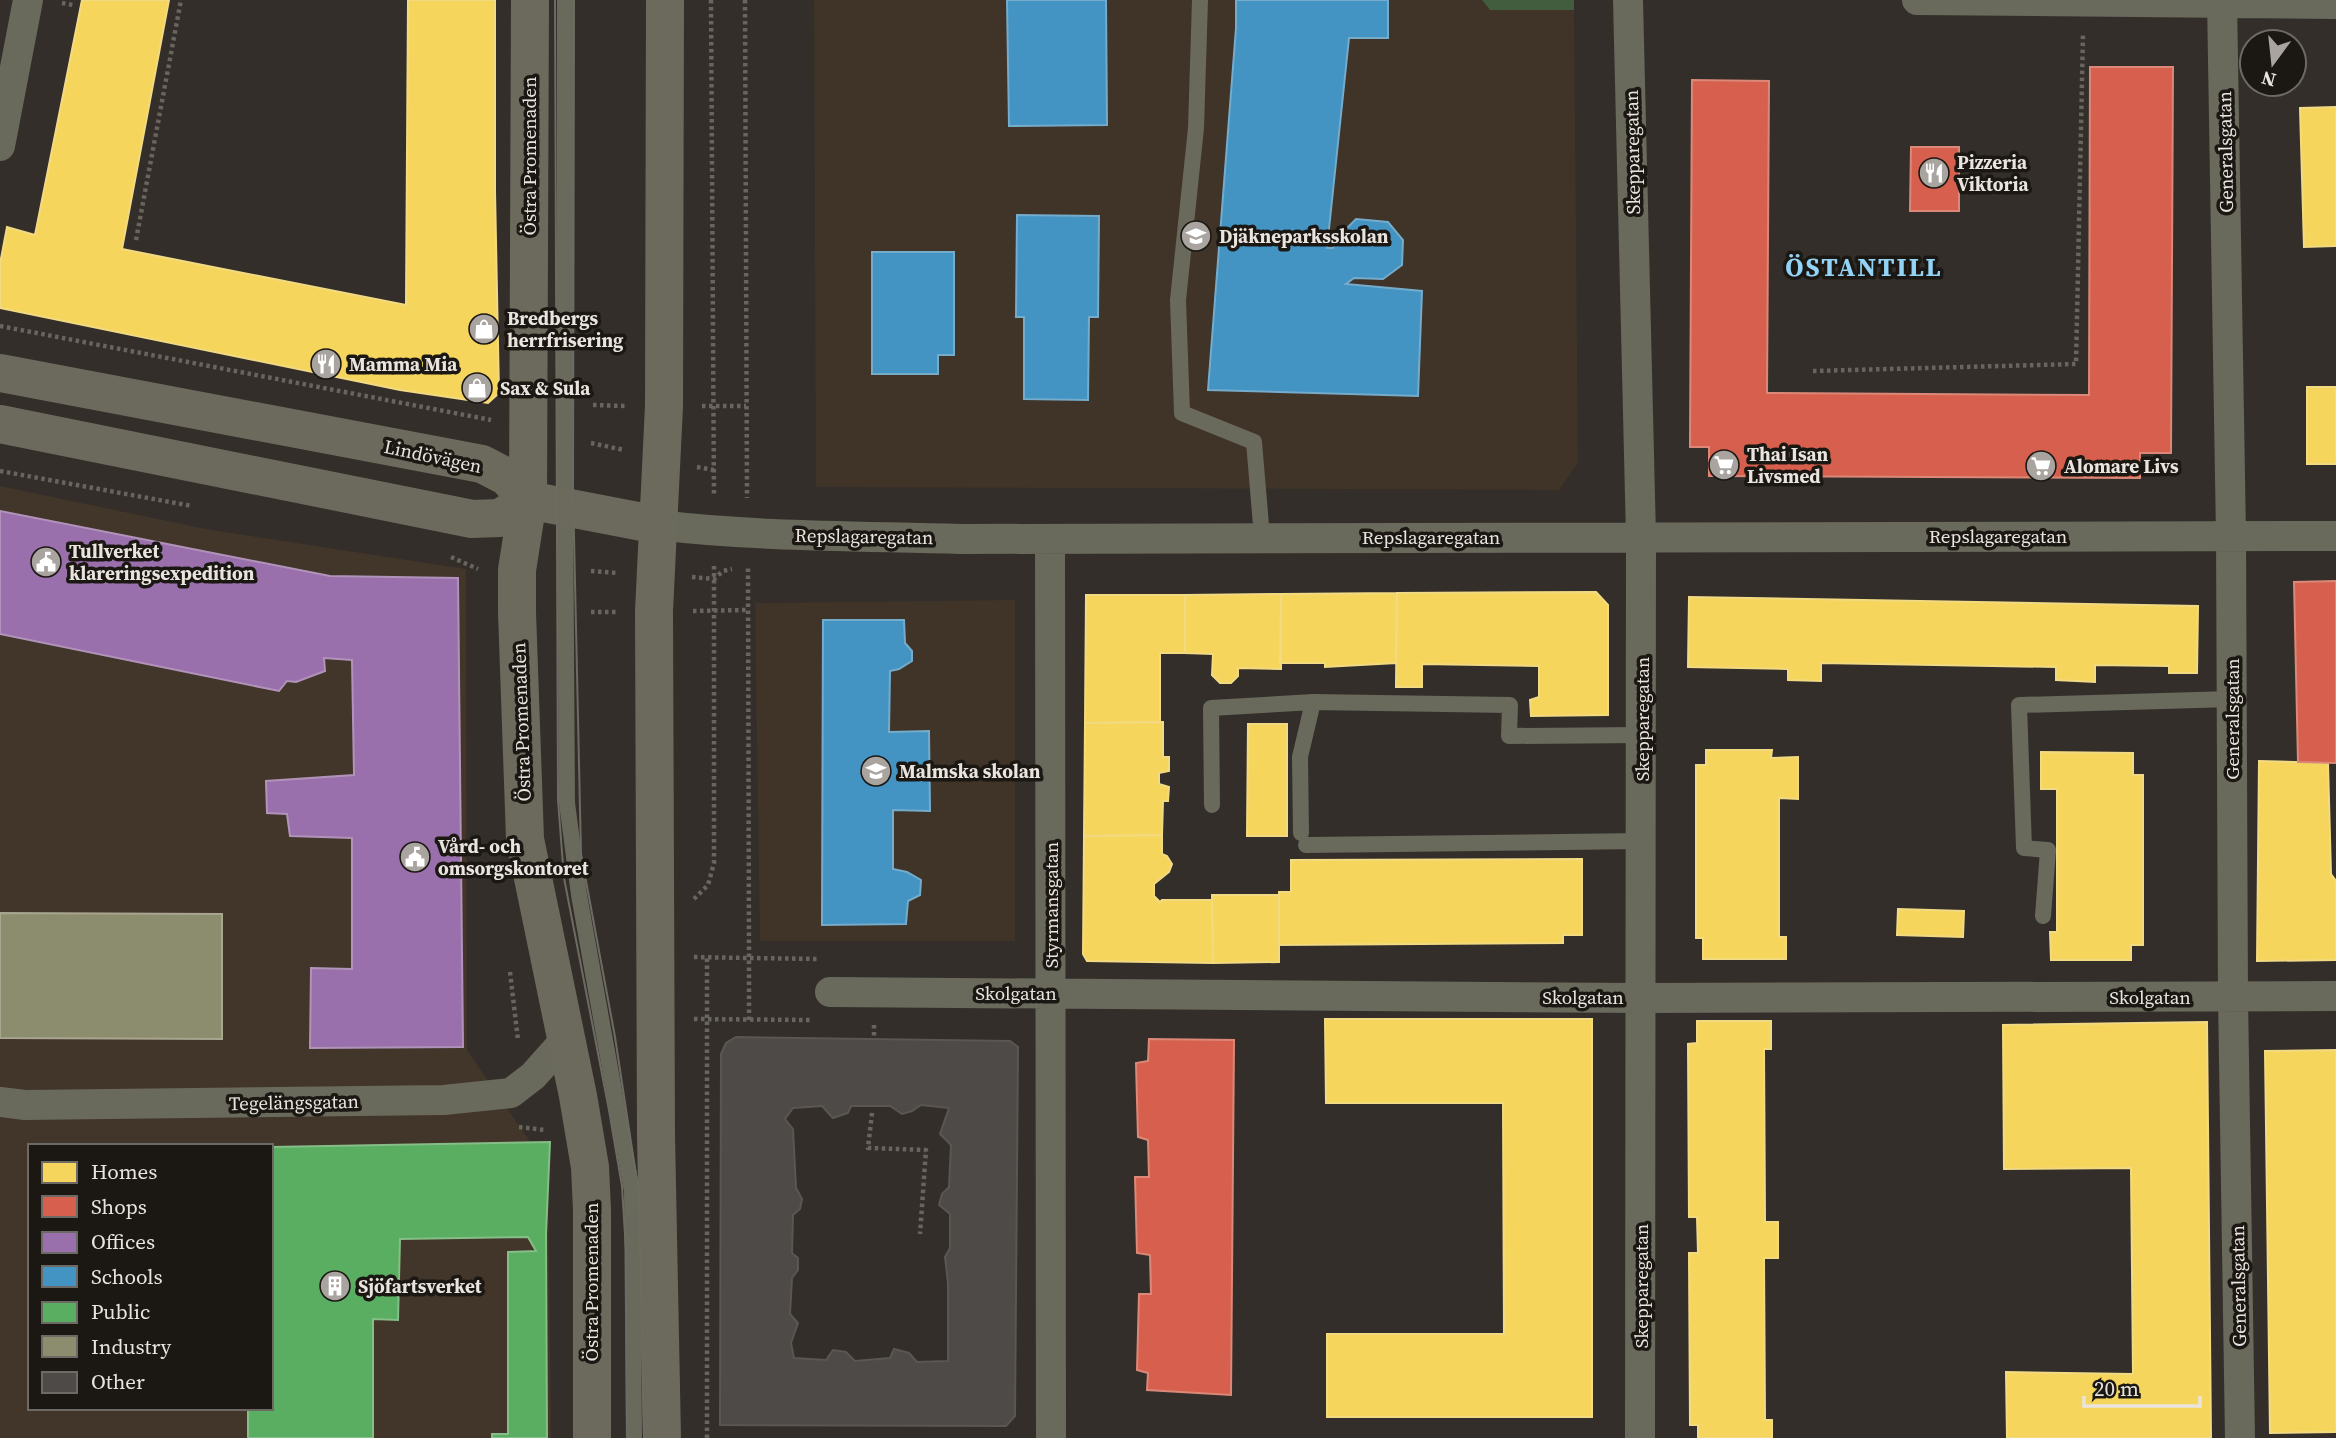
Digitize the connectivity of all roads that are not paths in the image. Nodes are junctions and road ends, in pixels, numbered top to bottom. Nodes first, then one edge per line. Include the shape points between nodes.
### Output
1 (28, 0) edge
2 (530, 0) edge
3 (565, 0) edge
4 (665, 0) edge
5 (1200, 0) edge
6 (1628, 0) edge
7 (1917, 0) edge
8 (1956, 0) edge
9 (2222, 1) edge
10 (2336, 4) edge
11 (0, 146) edge
12 (0, 373) edge
13 (0, 424) edge
14 (547, 433) junction
15 (547, 504) junction
16 (658, 526) junction
17 (2231, 536) junction
18 (2336, 536) edge
19 (1262, 537) junction
20 (1641, 537) junction
21 (1050, 539) junction
22 (2232, 699) junction
23 (1313, 702) junction
24 (1642, 735) junction
25 (1212, 805) dead end
26 (1642, 841) junction
27 (2043, 916) dead end
28 (830, 992) road end
29 (1051, 993) junction
30 (2233, 996) junction
31 (2336, 996) edge
32 (1642, 998) junction
33 (566, 1039) junction
34 (0, 1102) edge
35 (592, 1376) junction
36 (592, 1438) edge
37 (605, 1438) edge
38 (634, 1438) edge
39 (662, 1438) edge
40 (1051, 1438) edge
41 (1640, 1438) edge
42 (2241, 1438) edge

1 - 11 street
2 - 14 main road, Östra Promenaden
3 - 14 lane, Östra Promenaden
4 - 16 main road via 663,459
5 - 19 lane via 1196,128 1178,300 1182,413 1254,442
6 - 20 street, Skepparegatan
7 - 8 street
8 - 9 street
9 - 10 street
9 - 17 street, Generalsgatan
12 - 15 main road, Lindövägen via 482,464
13 - 15 main road via 472,519 500,518
14 - 15 main road, Östra Promenaden
15 - 16 main road, Repslagaregatan
15 - 33 main road, Östra Promenaden via 517,570 525,839
15 - 38 lane, Östra Promenaden via 565,570 567,803 572,855 632,1191
16 - 21 street, Repslagaregatan via 714,532
16 - 39 main road via 656,1135
17 - 18 street, Repslagaregatan
17 - 20 street, Repslagaregatan
17 - 22 street, Generalsgatan
19 - 20 street, Repslagaregatan
19 - 21 street, Repslagaregatan
20 - 24 street, Skepparegatan
21 - 29 street, Styrmansgatan
22 - 27 lane via 2020,705 2024,848 2048,850
22 - 30 street, Generalsgatan
23 - 24 lane via 1510,705 1509,736
23 - 25 lane via 1211,708
23 - 26 lane via 1300,757 1303,839
24 - 26 street, Skepparegatan
26 - 32 street, Skepparegatan
28 - 29 street, Skolgatan
29 - 32 street, Skolgatan
29 - 40 street, Styrmansgatan
30 - 31 street, Skolgatan
30 - 32 street, Skolgatan
30 - 42 street, Generalsgatan
32 - 41 street, Skepparegatan
33 - 34 street, Tegelängsgatan via 511,1093 444,1100
33 - 35 main road, Östra Promenaden via 590,1167
35 - 36 main road, Östra Promenaden
35 - 37 street

